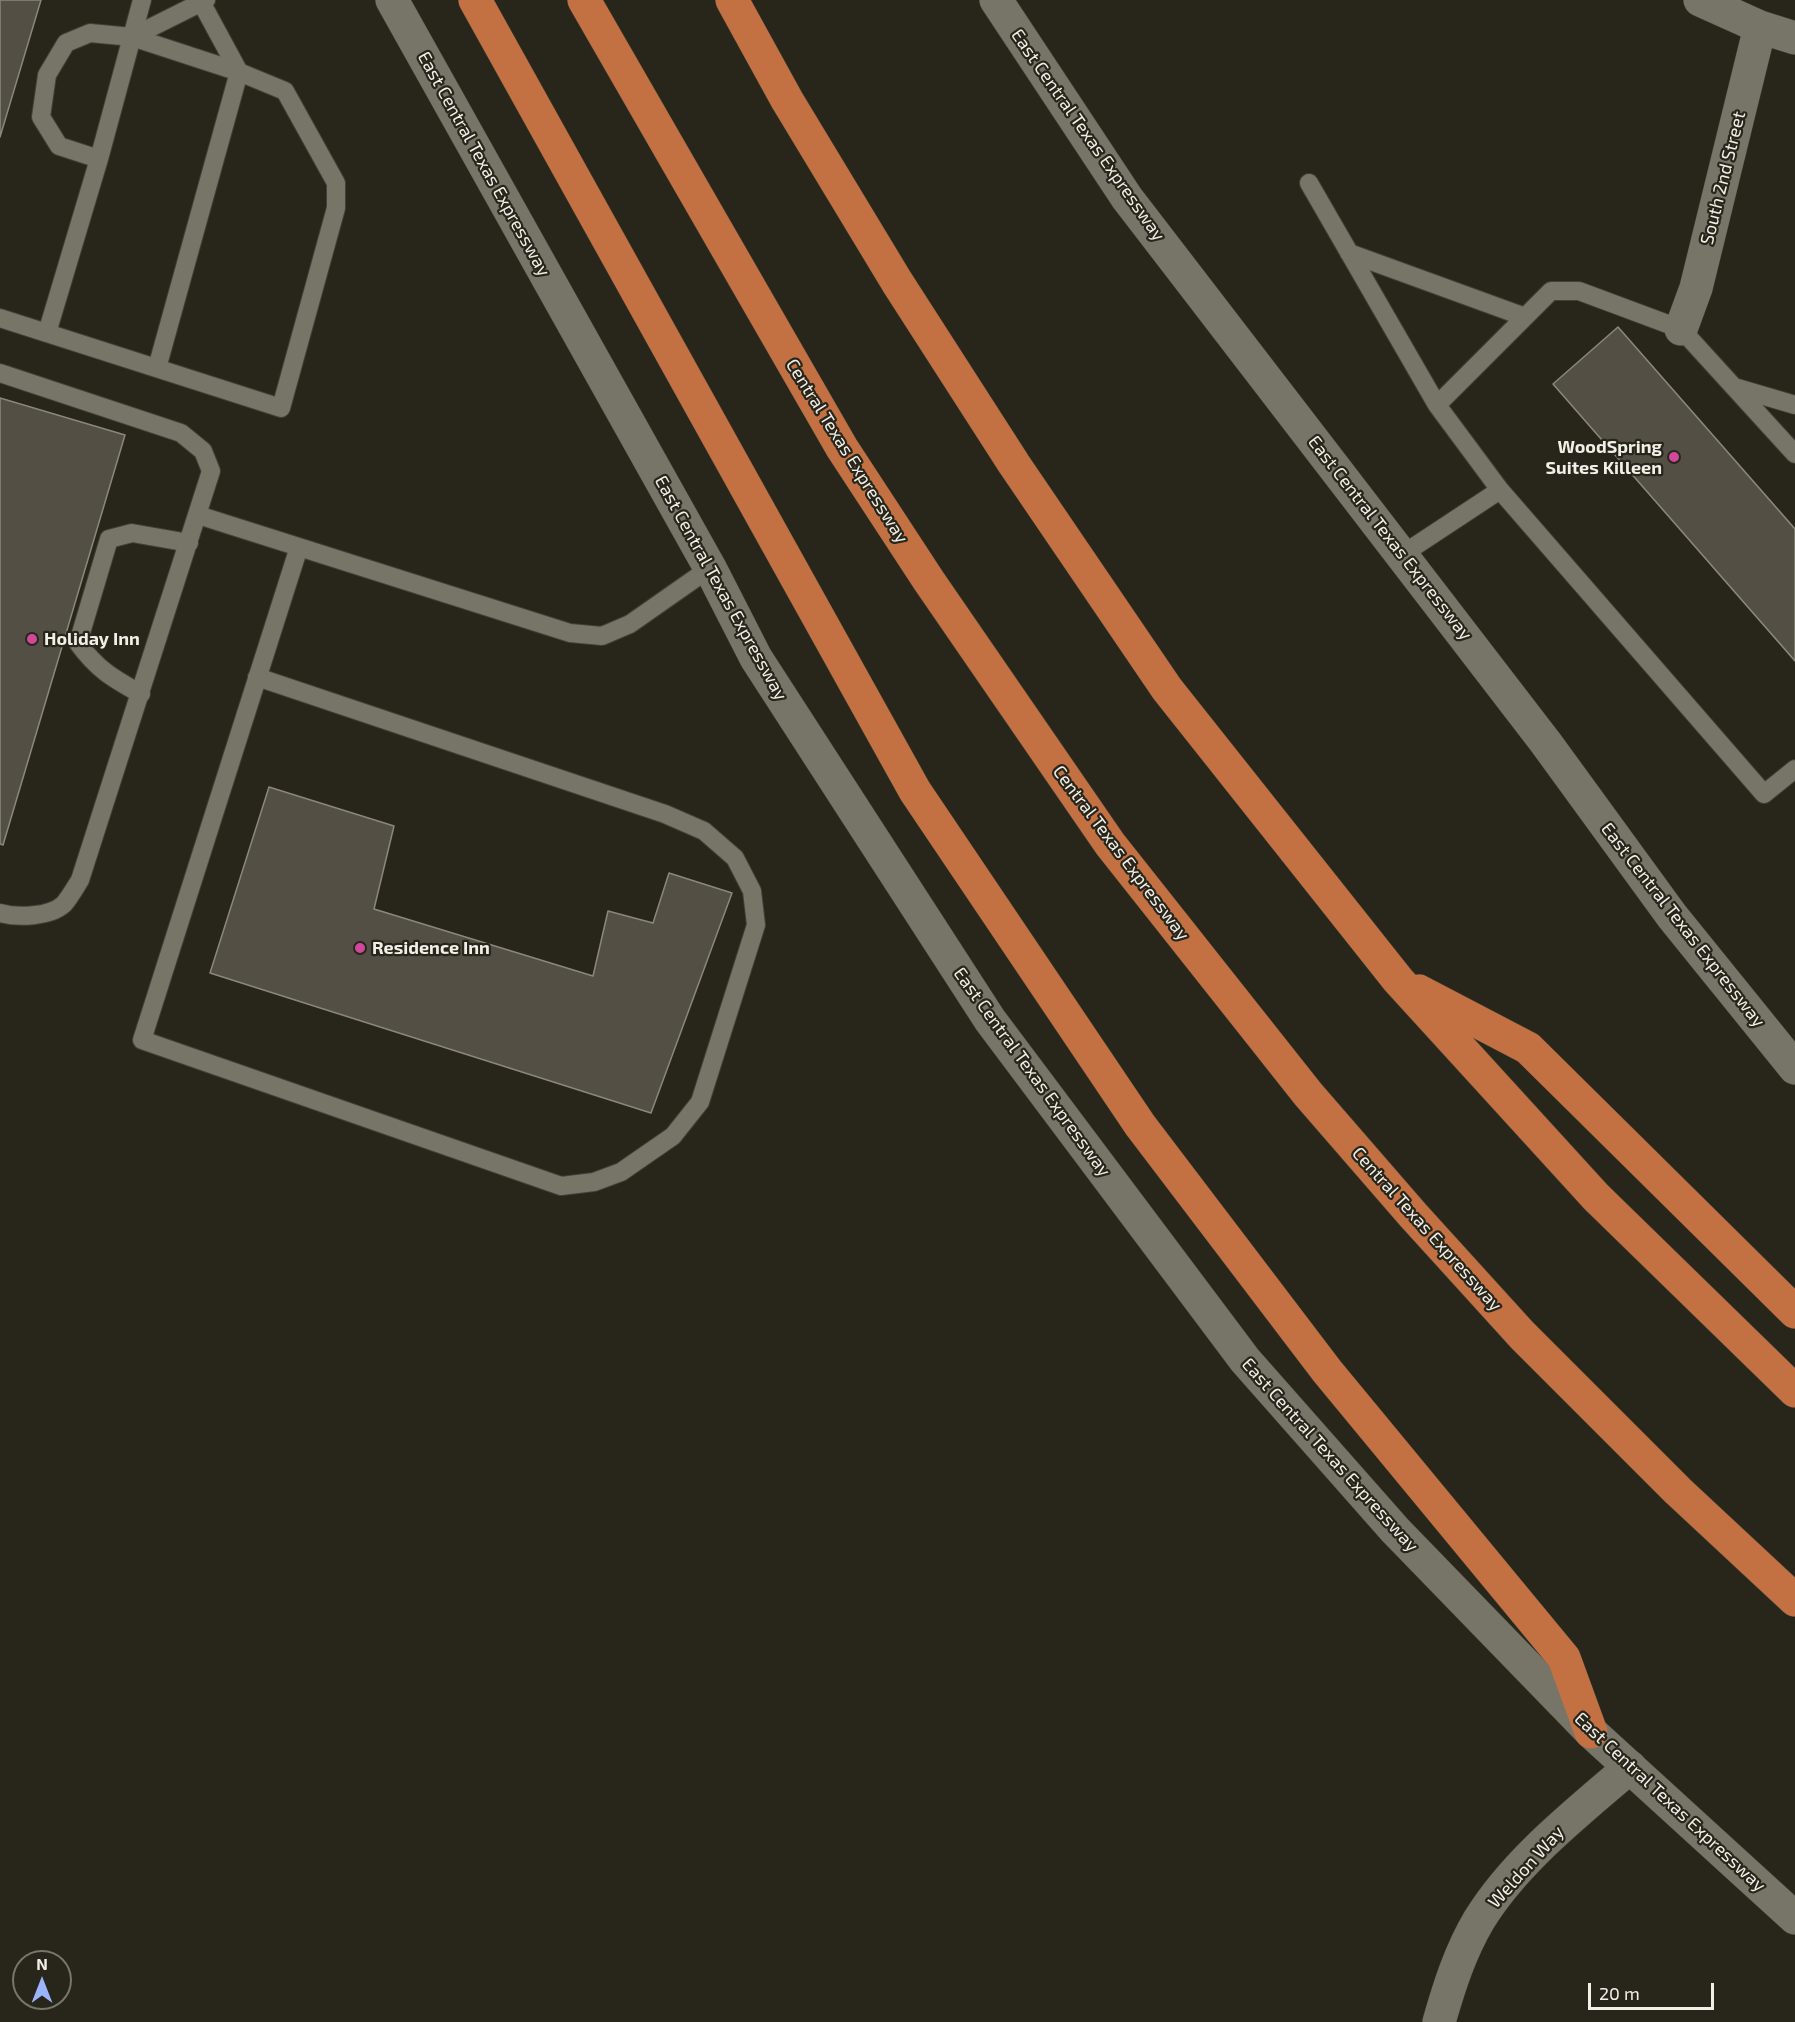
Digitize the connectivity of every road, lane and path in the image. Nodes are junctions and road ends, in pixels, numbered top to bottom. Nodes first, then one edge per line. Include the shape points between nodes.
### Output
1 (142, 0) edge
2 (392, 0) edge
3 (475, 0) edge
4 (584, 0) edge
5 (732, 0) edge
6 (996, 0) edge
7 (1700, 0) edge
8 (203, 1) edge
9 (1760, 27) junction
10 (132, 37) junction
11 (1795, 38) edge
12 (239, 72) junction
13 (99, 159) junction
14 (1309, 183) dead end
15 (1349, 253) junction
16 (1525, 317) junction
17 (0, 318) edge
18 (1681, 329) junction
19 (47, 333) junction
20 (157, 368) junction
21 (0, 374) edge
22 (1734, 387) junction
23 (1437, 405) junction
24 (1795, 405) edge
25 (1795, 454) edge
26 (1500, 490) junction
27 (198, 515) junction
28 (189, 543) junction
29 (299, 547) junction
30 (1403, 554) junction
31 (710, 567) junction
32 (257, 678) junction
33 (141, 693) junction
34 (1795, 769) edge
35 (0, 913) edge
36 (1398, 980) junction
37 (1795, 1068) edge
38 (1795, 1312) edge
39 (1795, 1391) edge
40 (1795, 1600) edge
41 (1591, 1732) junction
42 (1630, 1767) junction
43 (1795, 1918) edge
44 (1438, 2022) edge

1 - 10 lane
2 - 31 main road, East Central Texas Expressway
3 - 41 highway via 915,791 1140,1125 1327,1371 1564,1658
4 - 40 highway, Central Texas Expressway via 842,448 1110,844 1308,1094 1421,1224 1531,1344 1678,1491
5 - 36 highway via 891,272 1014,464 1167,689
6 - 30 main road, East Central Texas Expressway via 1127,198
7 - 9 main road
8 - 10 lane
8 - 12 lane
9 - 11 main road
9 - 18 main road, South 2nd Street via 1696,288
10 - 12 lane
10 - 13 lane
10 - 13 lane via 90,33 66,43 47,75 40,117 59,146
12 - 20 lane
12 - 20 lane via 285,91 336,183 336,208 281,408
13 - 19 lane
14 - 15 lane
15 - 16 lane
15 - 23 lane
16 - 18 lane via 1551,291 1579,291
16 - 23 lane
17 - 19 lane
18 - 22 lane
19 - 20 lane
21 - 27 lane via 181,433 203,451 211,471
22 - 24 lane
22 - 25 lane
23 - 26 lane
26 - 30 lane
26 - 34 lane via 1764,794
27 - 28 lane
27 - 29 lane
28 - 33 lane
28 - 33 lane via 132,533 109,539 99,568 78,643 93,663 113,679
29 - 31 lane via 570,633 602,636 630,624
29 - 32 lane
30 - 37 main road, East Central Texas Expressway via 1672,916
31 - 41 main road, East Central Texas Expressway via 756,658 990,1020 1230,1341 1395,1530
32 - 32 lane via 142,1040 561,1186 594,1182 621,1172 673,1136 700,1102 756,925 752,891 735,858 704,831 665,814
33 - 35 lane via 80,880 63,905 38,916
36 - 38 highway via 1528,1048
36 - 39 highway via 1596,1197
41 - 42 main road, East Central Texas Expressway
42 - 43 main road, East Central Texas Expressway
42 - 44 main road, Weldon Way via 1550,1836 1480,1919 1456,1966

